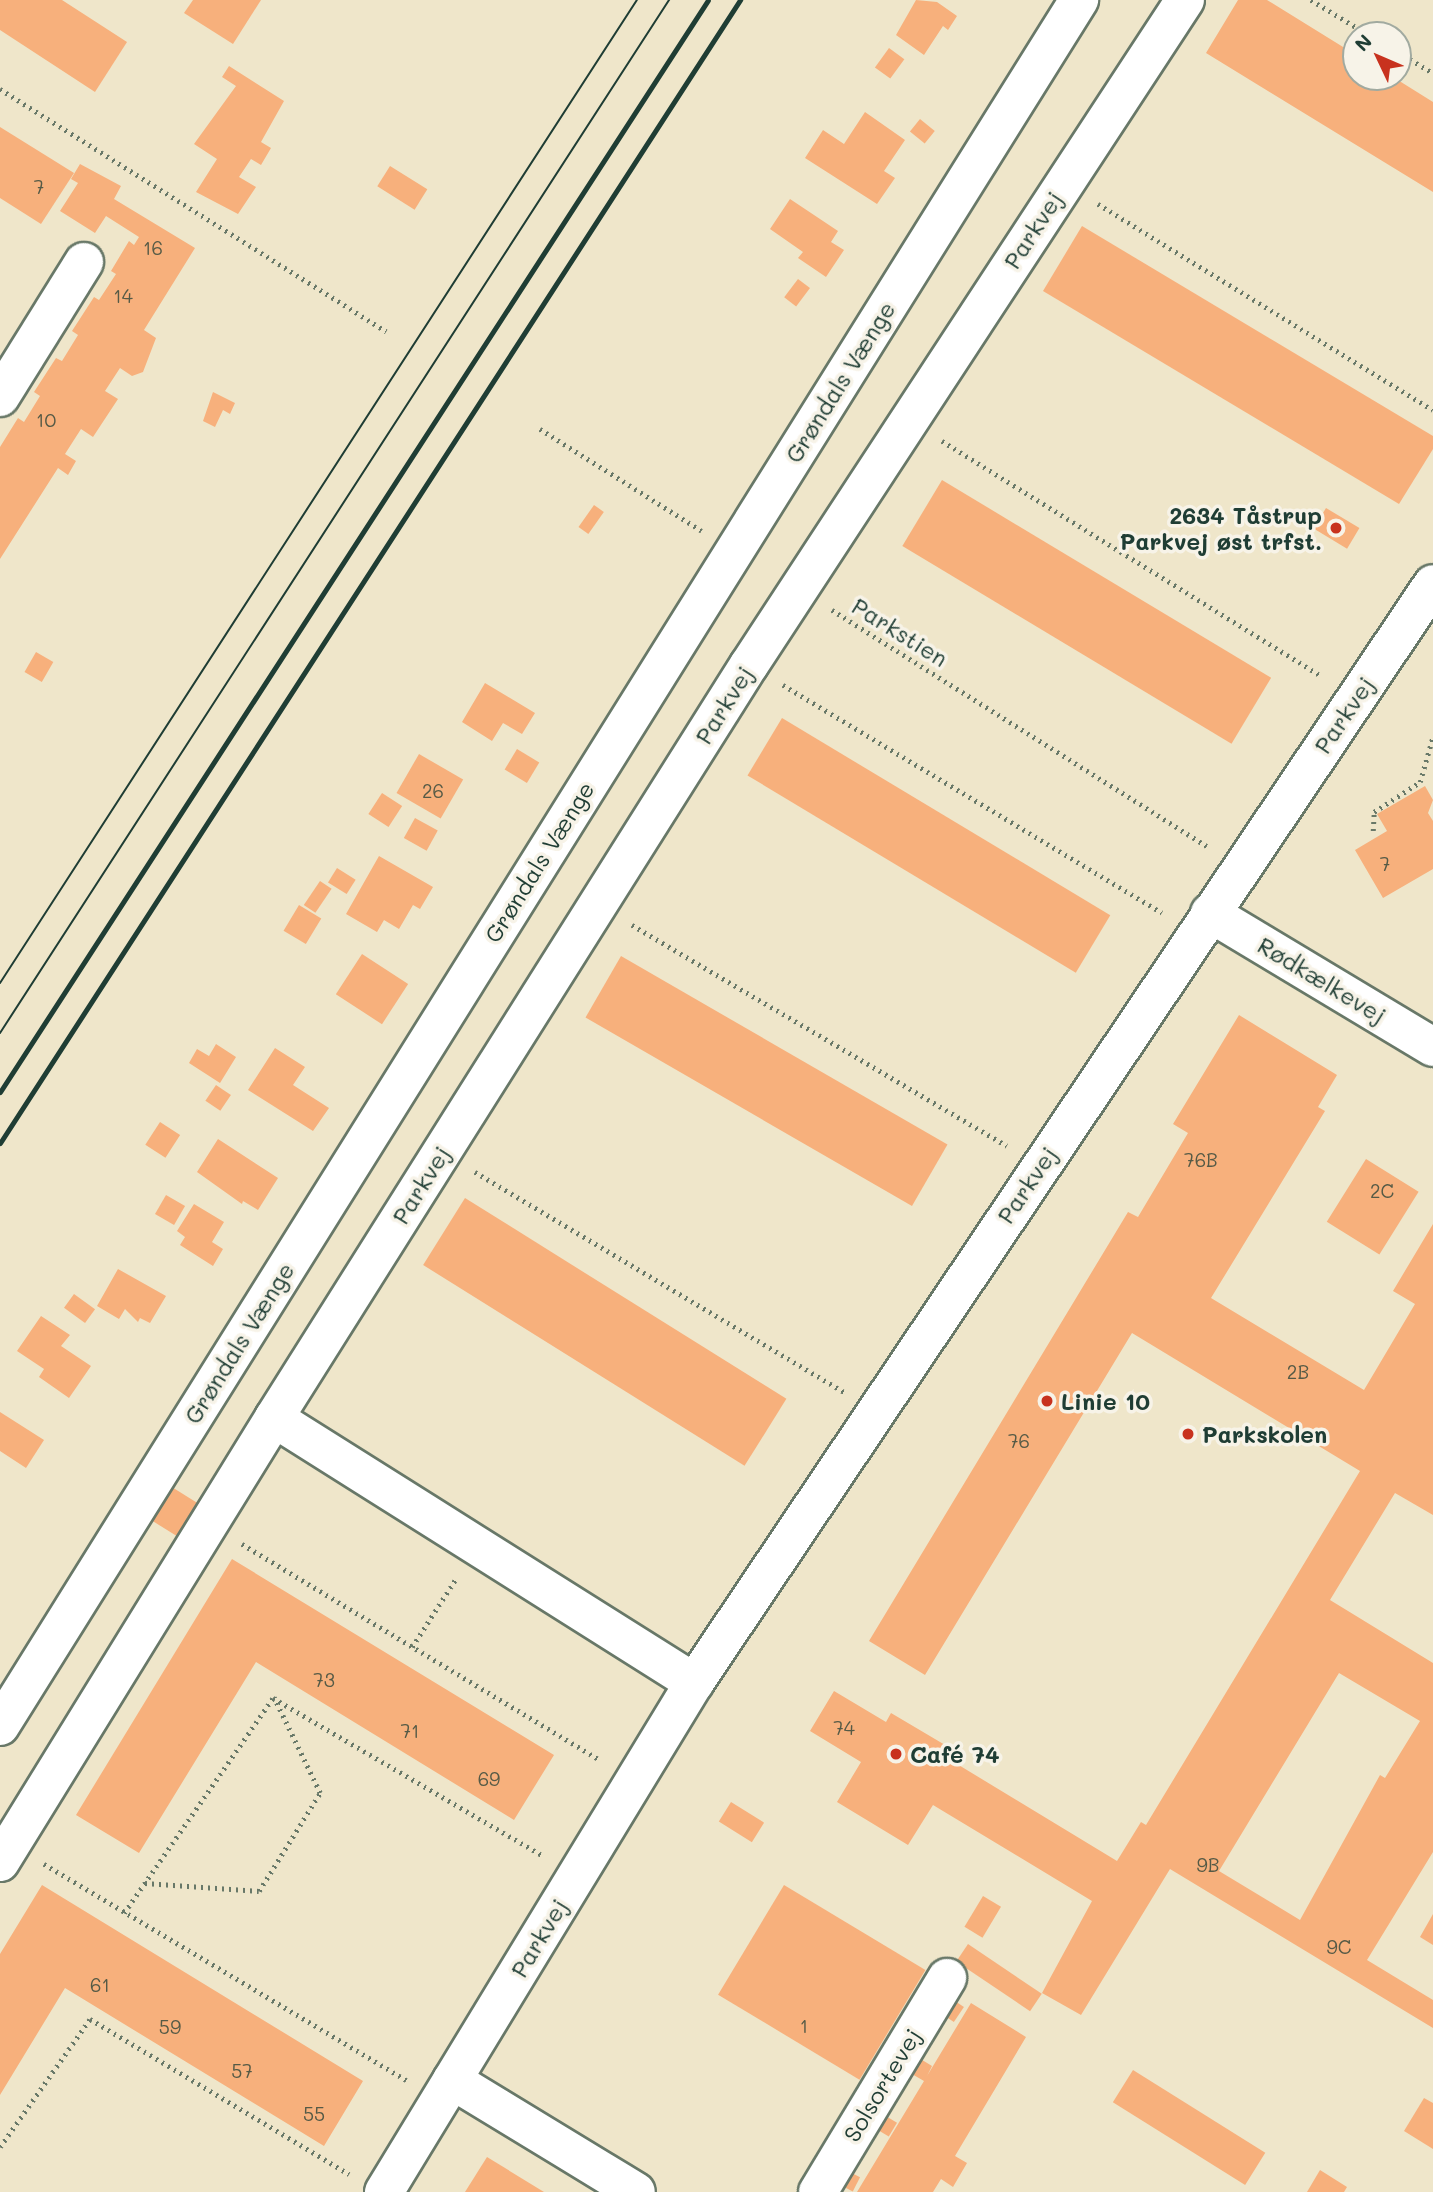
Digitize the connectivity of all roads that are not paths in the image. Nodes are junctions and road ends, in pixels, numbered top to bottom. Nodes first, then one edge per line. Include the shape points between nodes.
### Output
1 (1079, 0) edge
2 (1185, 0) edge
3 (84, 262) dead end
4 (0, 397) edge
5 (1433, 584) edge
6 (1203, 923) junction
7 (1433, 1047) edge
8 (274, 1418) junction
9 (694, 1683) junction
10 (0, 1726) edge
11 (5, 1853) edge
12 (947, 1978) dead end
13 (446, 2089) junction
14 (370, 2185) edge
15 (636, 2192) edge
16 (818, 2192) edge

1 - 10 street, Grøndals Vænge
2 - 8 street, Parkvej via 798,588
3 - 4 street
5 - 6 street, Parkvej
6 - 7 street, Rødkælkevej
6 - 9 street, Parkvej
8 - 9 street
8 - 11 street, Parkvej
9 - 13 street, Parkvej
12 - 16 street, Solsortevej
13 - 14 street, Parkvej
13 - 15 street

